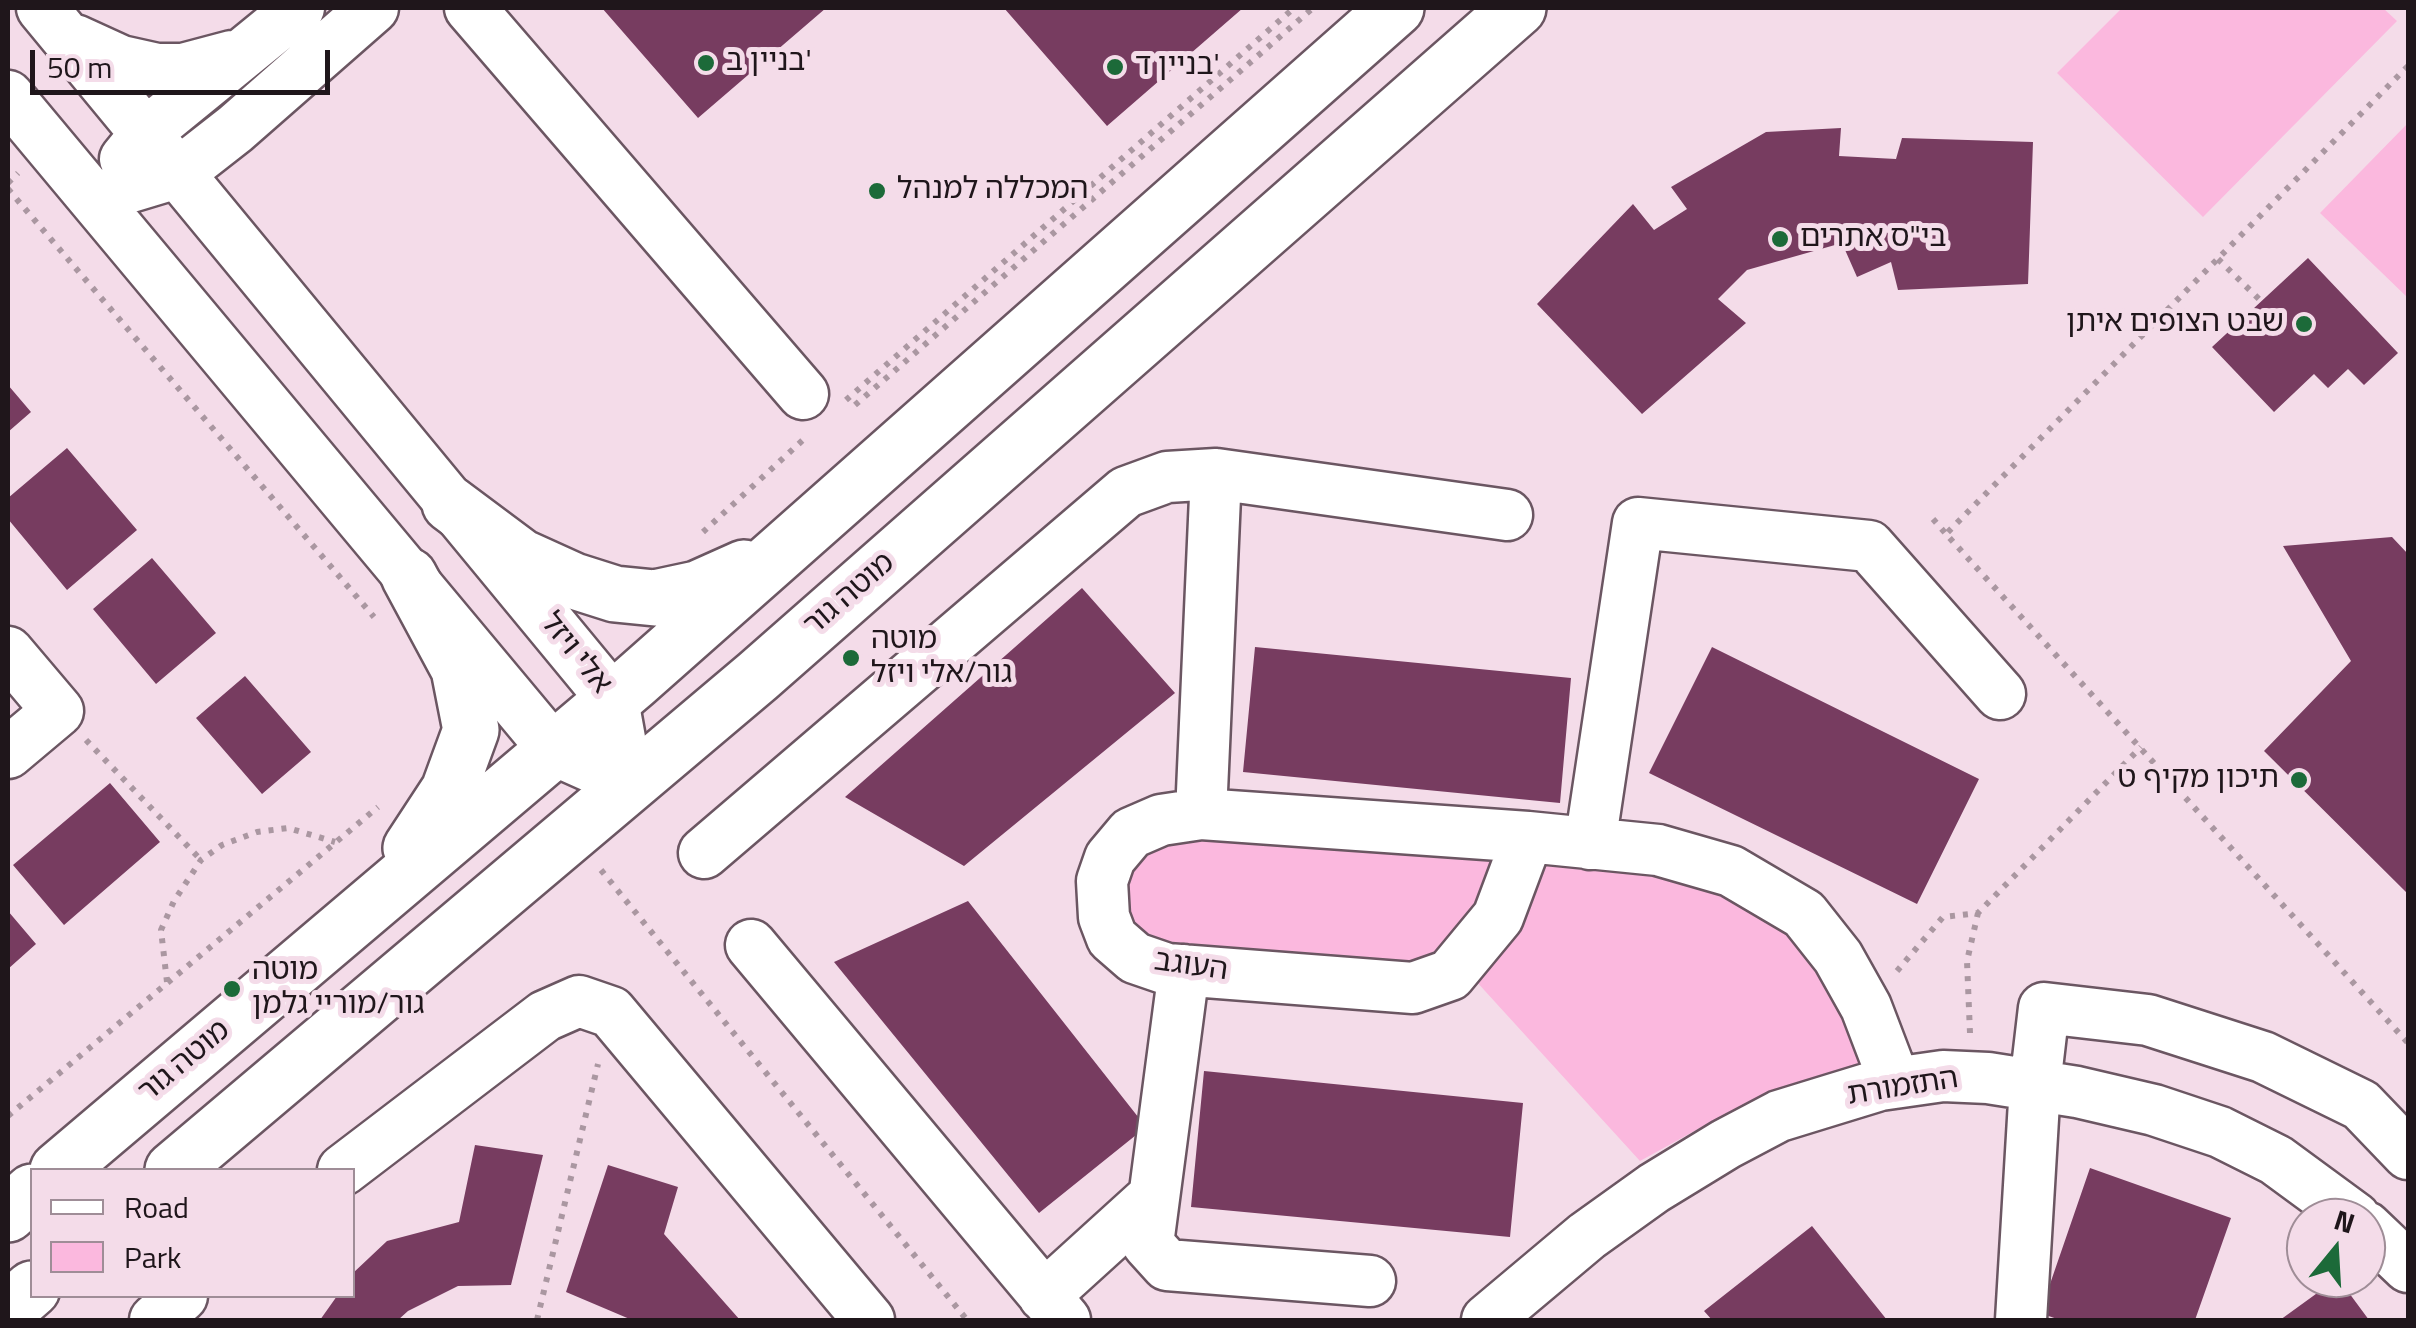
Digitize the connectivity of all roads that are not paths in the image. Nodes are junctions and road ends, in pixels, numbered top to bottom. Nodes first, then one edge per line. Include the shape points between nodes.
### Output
1 (300, 8) edge
2 (374, 8) edge
3 (470, 8) edge
4 (1396, 8) edge
5 (1518, 8) edge
6 (54, 22) edge
7 (246, 51) junction
8 (8, 96) edge
9 (235, 129) junction
10 (147, 132) junction
11 (180, 172) junction
12 (94, 198) junction
13 (218, 218) junction
14 (814, 415) road end
15 (1216, 474) junction
16 (450, 504) junction
17 (1507, 514) dead end
18 (784, 551) junction
19 (408, 576) junction
20 (8, 652) edge
21 (2000, 694) dead end
22 (613, 700) junction
23 (554, 750) junction
24 (8, 754) edge
25 (628, 783) junction
26 (1201, 814) junction
27 (1528, 837) junction
28 (1590, 844) junction
29 (704, 853) dead end
30 (378, 898) junction
31 (751, 945) dead end
32 (1184, 970) junction
33 (2011, 1081) junction
34 (1895, 1083) junction
35 (2408, 1154) edge
36 (60, 1168) edge
37 (175, 1168) edge
38 (347, 1168) edge
39 (30, 1194) edge
40 (1153, 1197) junction
41 (2328, 1198) edge
42 (8, 1214) edge
43 (2386, 1246) edge
44 (2408, 1267) edge
45 (1370, 1281) dead end
46 (30, 1291) edge
47 (180, 1298) edge
48 (1055, 1309) edge
49 (8, 1310) edge
50 (155, 1320) edge
51 (869, 1320) edge
52 (1487, 1320) edge
53 (2021, 1320) edge

1 - 7 street
2 - 9 street
3 - 14 street
4 - 18 main road, מוטה גור
5 - 25 main road, מוטה גור
6 - 7 street via 121,61 157,70
6 - 10 street, אלי ויזל
7 - 10 street
8 - 12 street
9 - 11 street
9 - 13 street via 214,176
10 - 11 street, אלי ויזל
10 - 12 street
11 - 12 street
11 - 13 street, אלי ויזל
12 - 19 street
13 - 16 street, אלי ויזל
15 - 17 street
15 - 26 street
15 - 29 street via 1167,477 1126,492
16 - 18 main road via 521,558 623,596 655,598 696,589
16 - 22 street, אלי ויזל
18 - 22 main road, מוטה גור
19 - 23 street
19 - 30 main road via 459,668 472,730 449,790
20 - 24 street via 58,711
21 - 28 street via 1869,546 1638,524
22 - 23 main road, מוטה גור
22 - 25 street, אלי ויזל
23 - 25 street
23 - 30 main road, מוטה גור
25 - 37 main road, מוטה גור
26 - 27 street, העוגב
26 - 32 street, העוגב via 1131,833 1110,858 1102,881 1112,938 1135,958
27 - 28 street, העוגב
27 - 32 street, העוגב via 1498,917 1450,974 1413,988
28 - 34 street, העוגב via 1658,850 1731,871 1804,914 1866,1007
30 - 36 main road, מוטה גור
31 - 48 street
32 - 40 street
33 - 34 street, התזמורת via 1942,1076
33 - 35 street via 2044,1008 2148,1020 2262,1058 2361,1106
33 - 41 street, התזמורת via 2154,1110 2220,1132 2276,1160
33 - 53 street
34 - 52 street, התזמורת via 1779,1116 1726,1144 1587,1236
38 - 51 street via 546,1016 579,1002 611,1012
39 - 42 main road
40 - 45 street via 1148,1244 1167,1266
40 - 48 street
43 - 44 street
46 - 49 main road
47 - 50 street

